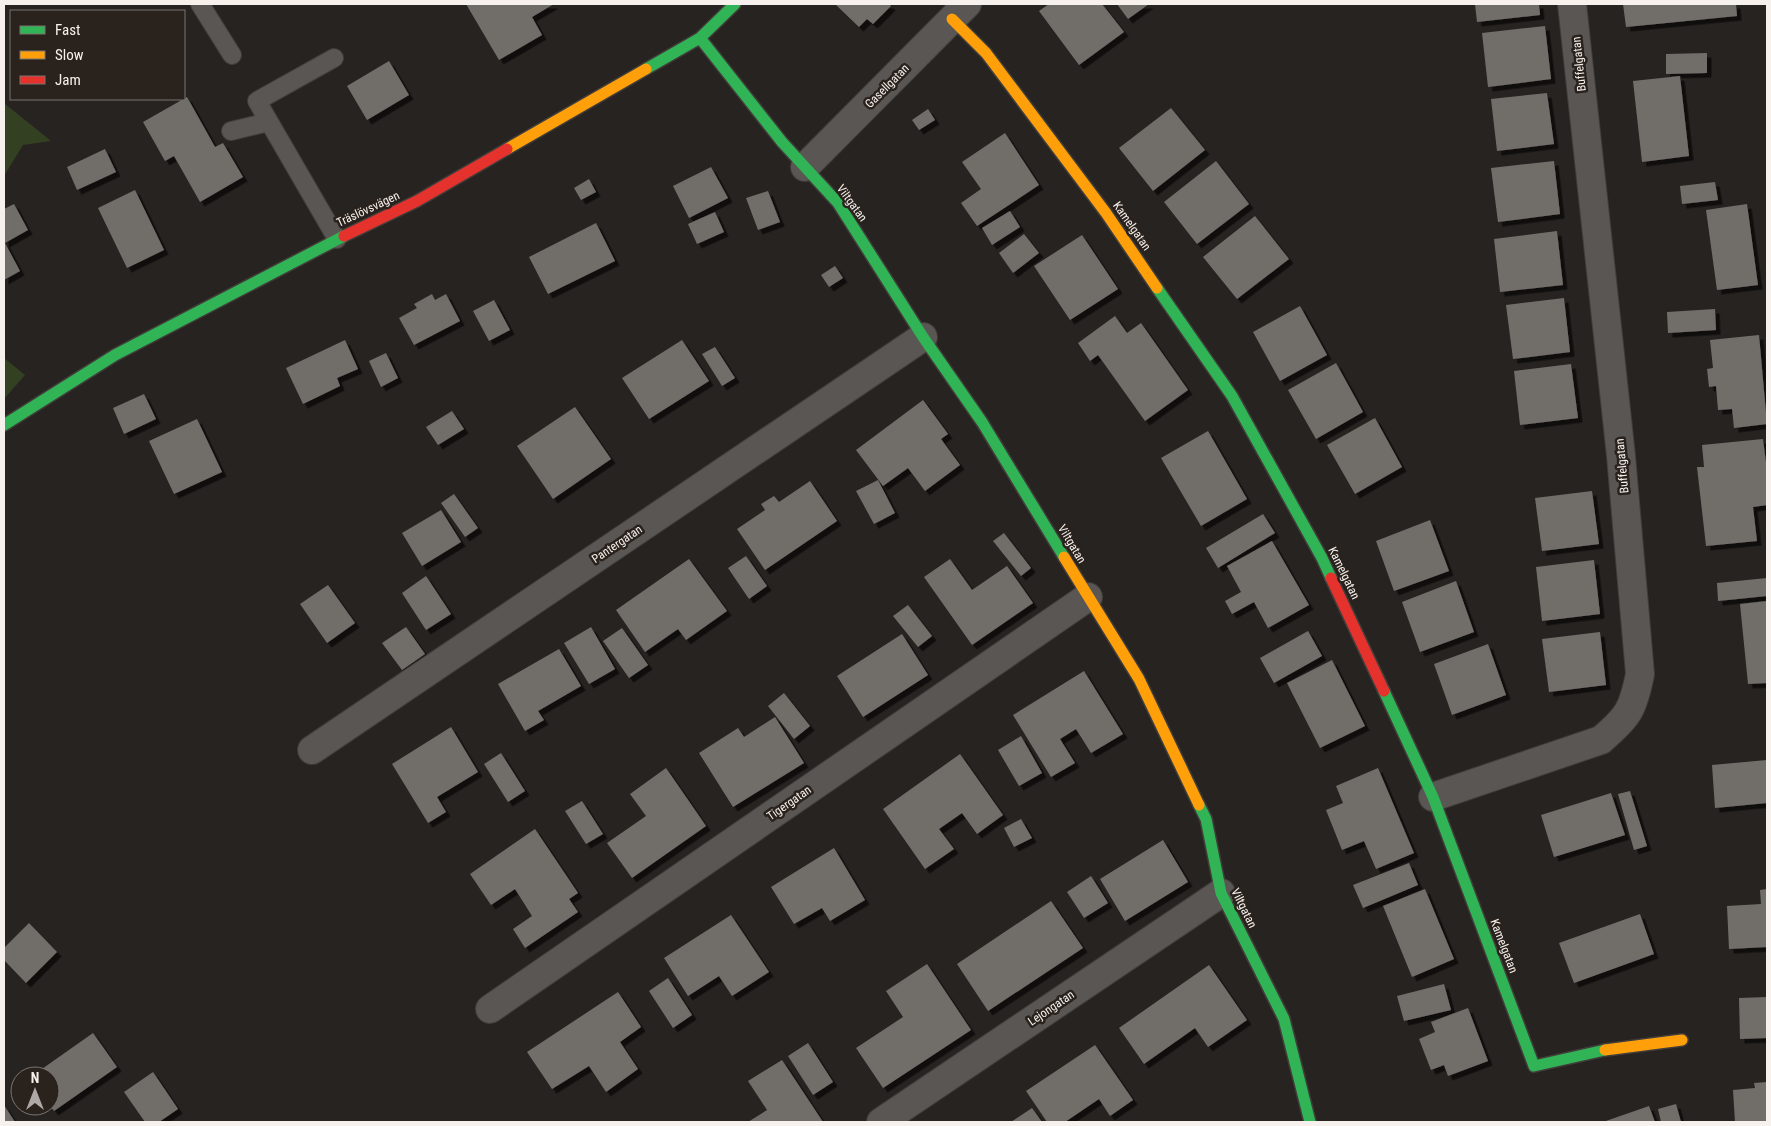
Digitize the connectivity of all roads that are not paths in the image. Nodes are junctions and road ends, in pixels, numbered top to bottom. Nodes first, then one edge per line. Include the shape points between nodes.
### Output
1 (200, 4) edge
2 (735, 4) edge
3 (1572, 4) edge
4 (960, 12) edge
5 (700, 38) junction
6 (232, 55) dead end
7 (334, 58) dead end
8 (269, 122) junction
9 (231, 132) dead end
10 (805, 167) junction
11 (337, 239) junction
12 (923, 338) junction
13 (4, 425) edge
14 (1088, 597) junction
15 (312, 750) dead end
16 (1433, 796) junction
17 (1221, 893) junction
18 (490, 1009) dead end
19 (1682, 1040) dead end
20 (881, 1122) edge
21 (1310, 1122) edge

1 - 6 lane
2 - 5 street, Träslövsvägen
3 - 16 street, Buffelgatan via 1621,456 1640,674 1635,700 1621,723 1601,740
4 - 10 street, Gasellgatan
4 - 16 street, Kamelgatan via 986,53 1106,213 1232,396 1322,558
5 - 10 street, Viltgatan
5 - 11 street, Träslövsvägen via 416,201
7 - 8 lane via 256,101
8 - 9 lane
8 - 11 lane
10 - 12 street, Viltgatan via 838,203
11 - 13 street, Träslövsvägen via 115,355
12 - 14 street, Viltgatan via 982,422
12 - 15 street, Pantergatan
14 - 17 street, Viltgatan via 1139,680 1206,819
14 - 18 street, Tigergatan
16 - 19 street, Kamelgatan via 1534,1066 1601,1051
17 - 20 street, Lejongatan
17 - 21 street, Viltgatan via 1284,1019

